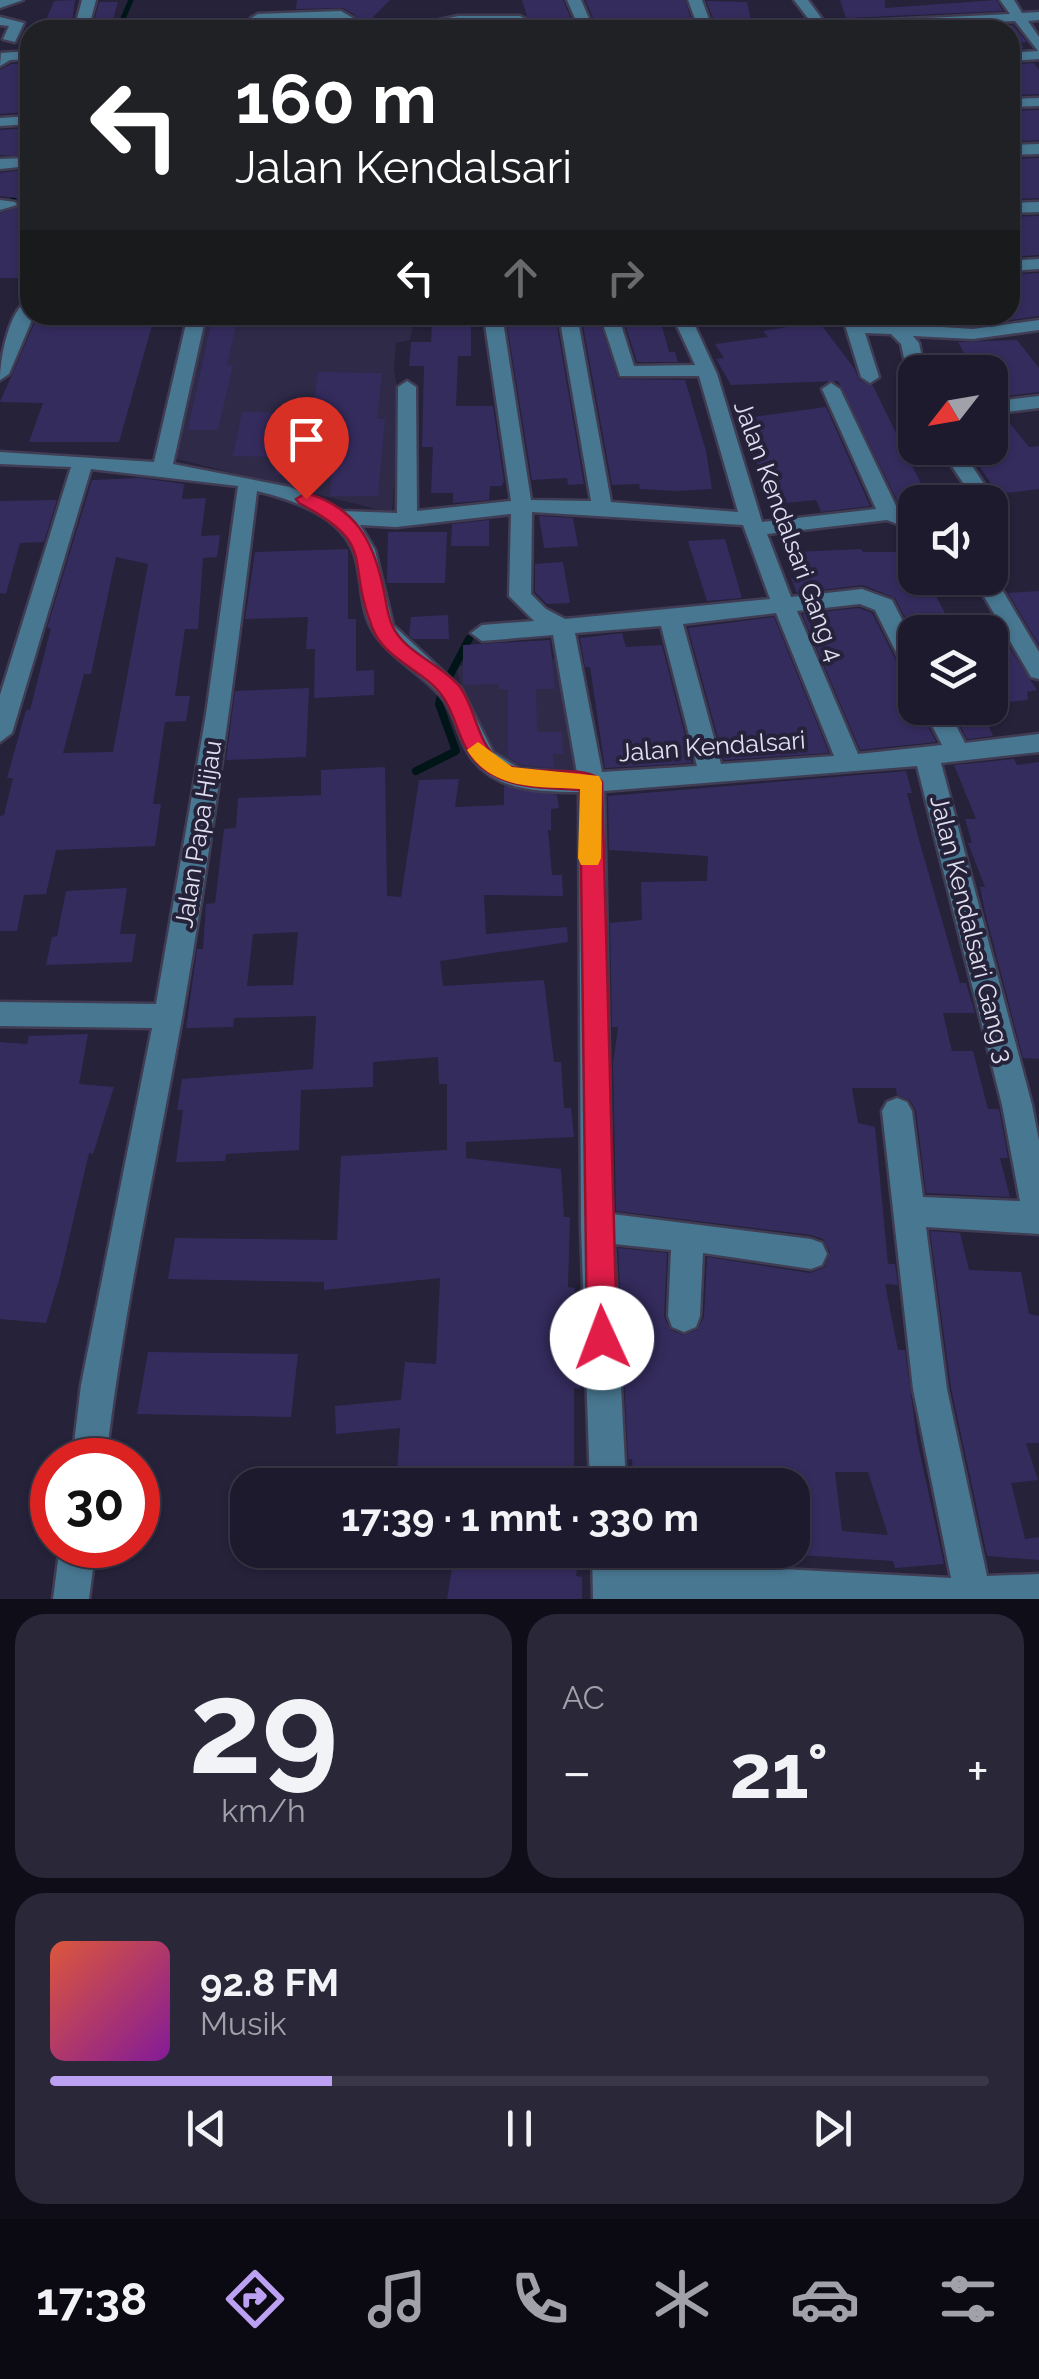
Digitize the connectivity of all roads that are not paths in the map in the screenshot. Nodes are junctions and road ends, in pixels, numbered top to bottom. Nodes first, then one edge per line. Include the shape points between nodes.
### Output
1 (16, 0) edge
2 (1007, 0) edge
3 (0, 3) edge
4 (1039, 16) edge
5 (1017, 17) junction
6 (299, 20) edge
7 (346, 20) edge
8 (880, 20) edge
9 (1019, 20) edge
10 (0, 21) edge
11 (1020, 21) edge
12 (10, 39) dead end
13 (1039, 47) edge
14 (22, 325) edge
15 (195, 325) edge
16 (494, 325) edge
17 (570, 325) edge
18 (612, 325) edge
19 (685, 325) edge
20 (855, 325) edge
21 (968, 325) edge
22 (1039, 325) edge
23 (904, 327) edge
24 (973, 334) junction
25 (912, 355) edge
26 (704, 370) junction
27 (0, 374) edge
28 (870, 376) dead end
29 (408, 387) dead end
30 (831, 389) dead end
31 (1039, 402) edge
32 (1008, 406) edge
33 (0, 458) edge
34 (83, 462) junction
35 (163, 466) junction
36 (248, 485) junction
37 (522, 506) junction
38 (602, 508) junction
39 (898, 513) edge
40 (889, 514) junction
41 (340, 517) junction
42 (898, 517) edge
43 (407, 518) junction
44 (753, 524) junction
45 (993, 595) edge
46 (782, 605) junction
47 (670, 618) junction
48 (563, 627) junction
49 (482, 633) dead end
50 (898, 637) edge
51 (1039, 671) edge
52 (944, 725) edge
53 (0, 733) edge
54 (1039, 743) edge
55 (958, 754) junction
56 (926, 758) junction
57 (850, 764) junction
58 (711, 774) junction
59 (591, 782) junction
60 (0, 1014) edge
61 (168, 1016) junction
62 (1028, 1106) edge
63 (898, 1111) dead end
64 (907, 1211) junction
65 (1039, 1218) edge
66 (597, 1228) junction
67 (688, 1236) junction
68 (811, 1254) dead end
69 (684, 1316) dead end
70 (92, 1438) edge
71 (607, 1468) edge
72 (75, 1568) edge
73 (611, 1576) edge
74 (1039, 1592) edge
75 (953, 1598) edge
76 (71, 1599) edge

1 - 3 street
2 - 5 street
4 - 5 street
5 - 8 street
5 - 9 street
6 - 7 street
10 - 12 street via 17,22
11 - 13 street
14 - 27 street
15 - 35 street
16 - 37 street
17 - 38 street
18 - 26 street via 627,372
19 - 26 street, Jalan Kendalsari Gang 4
20 - 28 street
21 - 24 street
22 - 24 street
23 - 24 street
23 - 25 street
26 - 44 street, Jalan Kendalsari Gang 4
29 - 43 street
30 - 40 street
31 - 32 street
33 - 34 street
34 - 35 street
34 - 53 street
35 - 36 street
36 - 41 street via 306,499
36 - 61 street, Jalan Papa Hijau
37 - 38 street
37 - 43 street
37 - 48 street via 520,596
38 - 44 street
39 - 40 street
40 - 42 street
40 - 44 street
41 - 43 street
41 - 59 street, Jalan Kendalsari via 362,544 382,628 451,691 493,768 523,778
44 - 46 street, Jalan Kendalsari Gang 4
45 - 51 street
46 - 47 street
46 - 50 street via 878,600
46 - 57 street, Jalan Kendalsari Gang 4
47 - 48 street
47 - 58 street
48 - 49 street
48 - 59 street
52 - 55 street
54 - 55 street, Jalan Kendalsari
55 - 56 street, Jalan Kendalsari
56 - 57 street, Jalan Kendalsari
56 - 62 street, Jalan Kendalsari Gang 3 via 955,876
57 - 58 street, Jalan Kendalsari
58 - 59 street, Jalan Kendalsari
59 - 66 street
60 - 61 street
61 - 70 street, Jalan Papa Hijau
62 - 65 street, Jalan Kendalsari Gang 3
63 - 64 street
64 - 65 street
64 - 75 street
66 - 67 street
66 - 71 street
67 - 68 street
67 - 69 street
72 - 76 street
73 - 75 street
74 - 75 street

